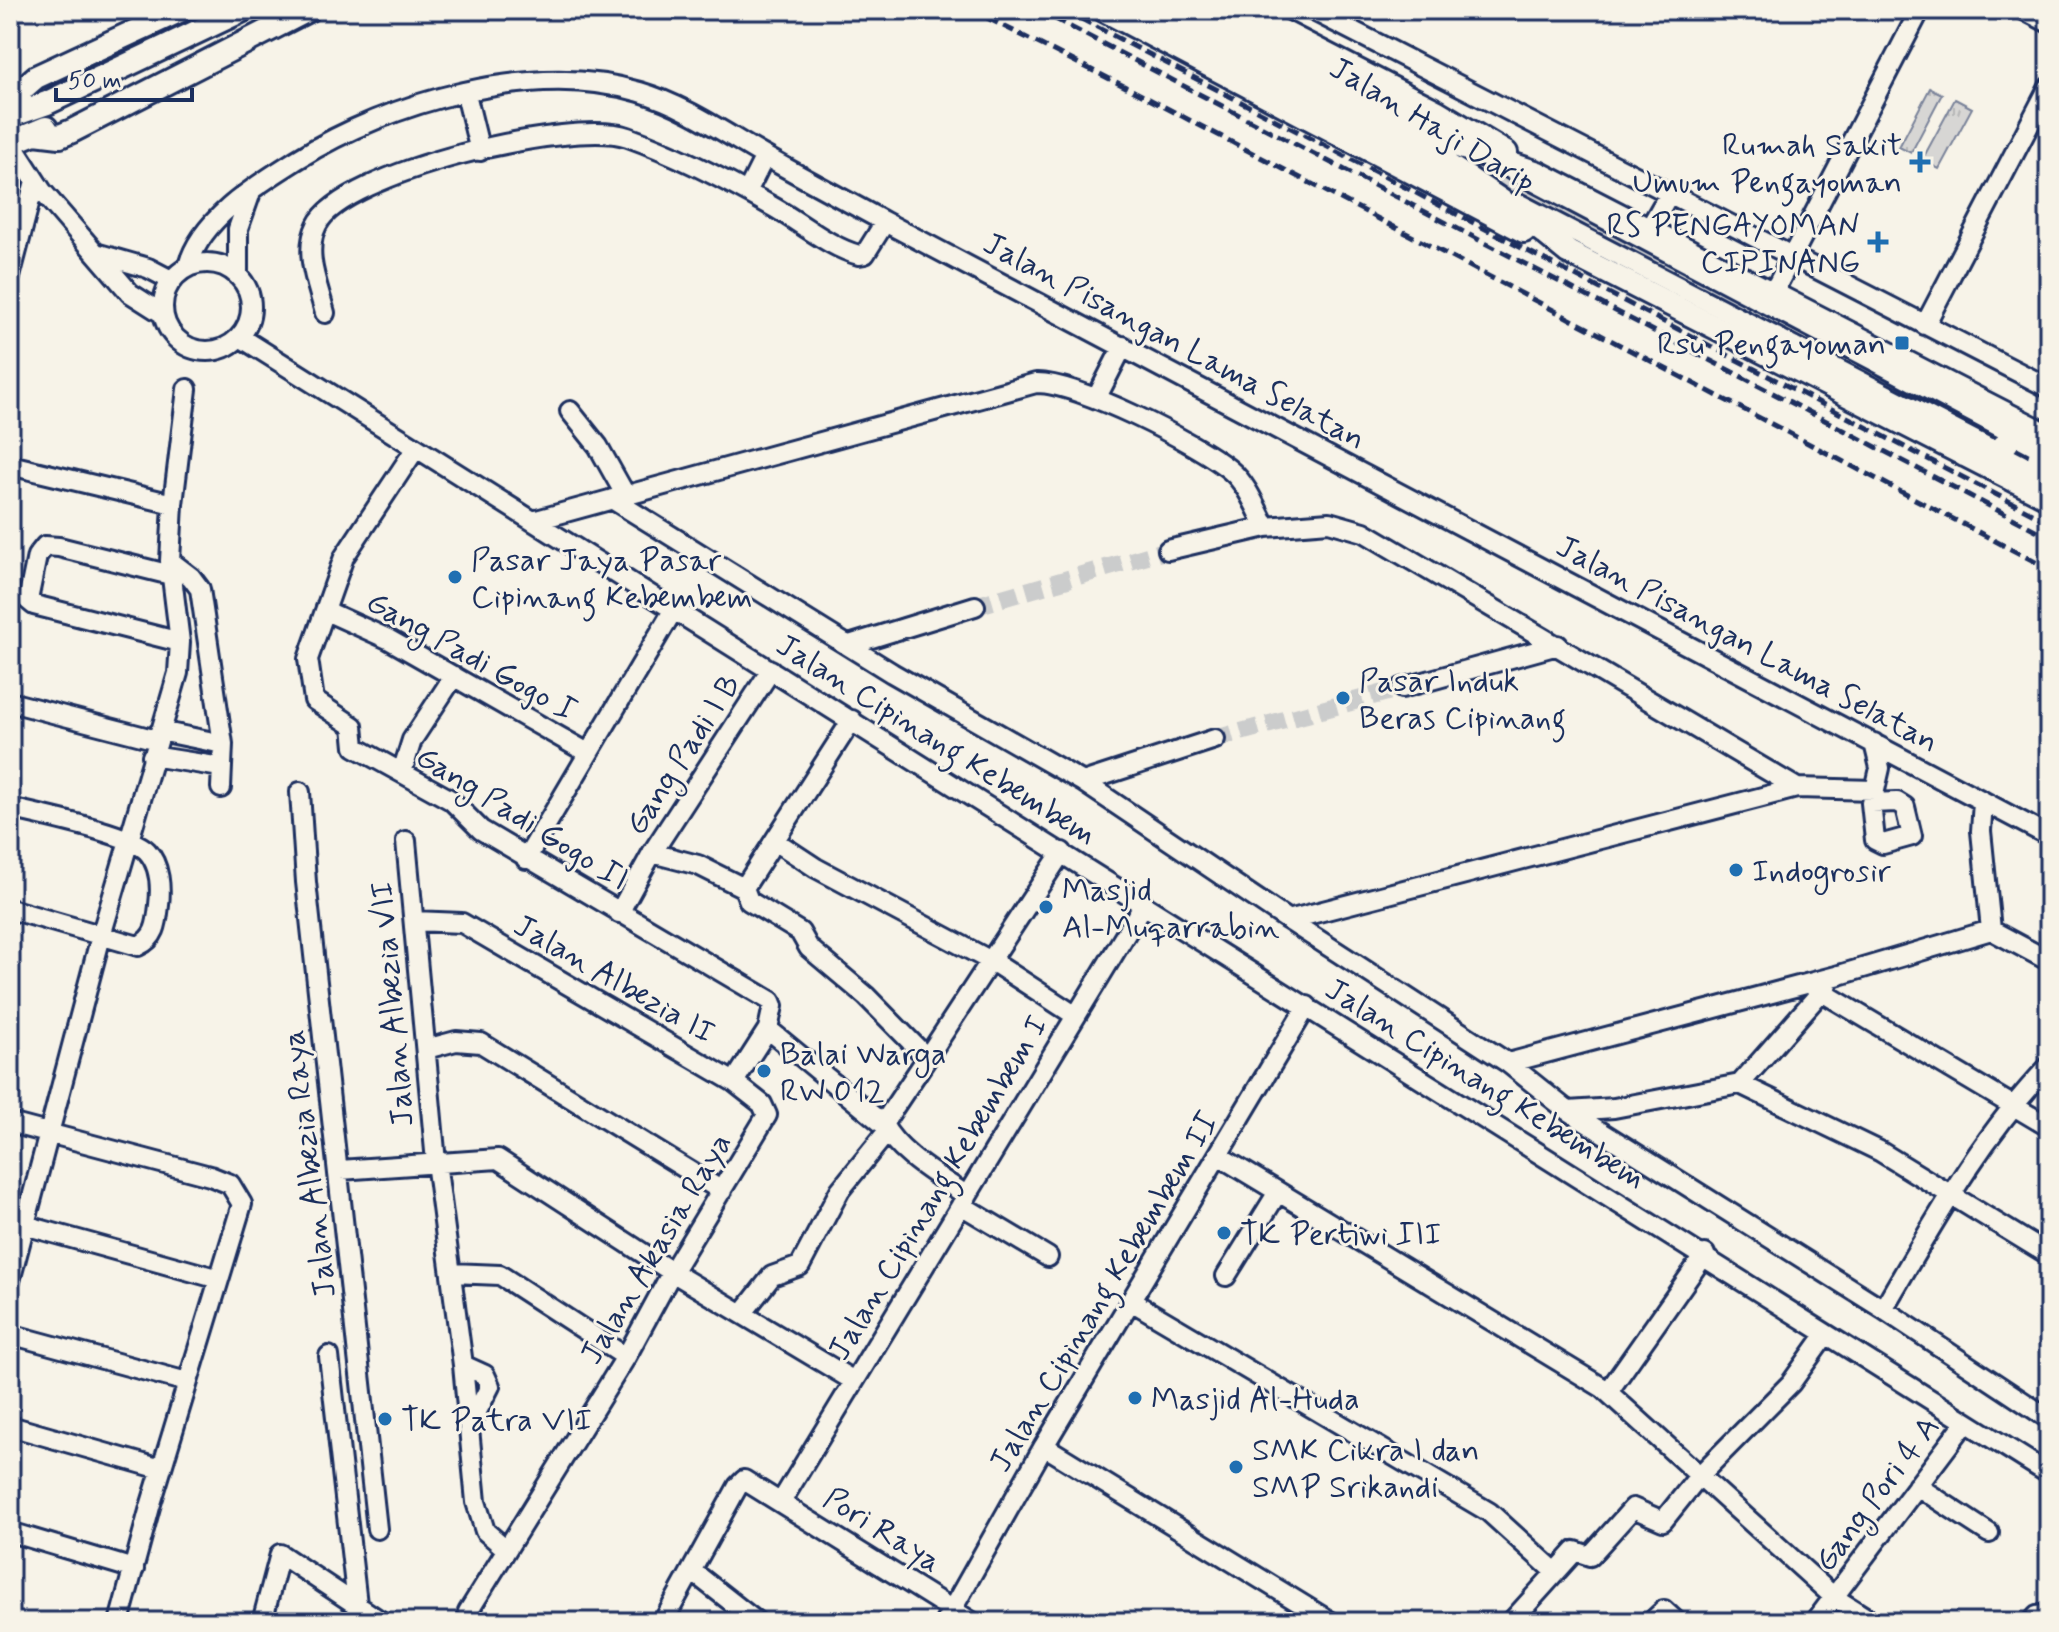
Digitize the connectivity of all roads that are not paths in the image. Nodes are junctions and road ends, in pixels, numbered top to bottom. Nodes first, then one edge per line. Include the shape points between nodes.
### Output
1 (181, 10) edge
2 (308, 10) edge
3 (1104, 10) edge
4 (1130, 10) edge
5 (1162, 10) edge
6 (1197, 10) edge
7 (1227, 10) edge
8 (1240, 10) edge
9 (1312, 10) edge
10 (1920, 10) edge
11 (2024, 10) edge
12 (261, 12) edge
13 (2049, 23) edge
14 (1353, 33) junction
15 (1241, 42) junction
16 (1336, 60) junction
17 (2049, 87) edge
18 (466, 94) junction
19 (12, 116) edge
20 (35, 133) junction
21 (10, 143) edge
22 (480, 151) junction
23 (765, 156) junction
24 (1498, 161) junction
25 (1538, 173) junction
26 (35, 181) junction
27 (1474, 185) junction
28 (251, 192) junction
29 (747, 192) junction
30 (1669, 194) junction
31 (885, 222) junction
32 (1649, 229) junction
33 (1568, 252) junction
34 (99, 254) junction
35 (1791, 257) junction
36 (188, 266) junction
37 (238, 276) junction
38 (10, 277) edge
39 (171, 280) junction
40 (1773, 293) junction
41 (325, 313) dead end
42 (163, 314) junction
43 (1925, 325) junction
44 (240, 337) junction
45 (1123, 346) junction
46 (2049, 388) edge
47 (187, 389) dead end
48 (1097, 397) junction
49 (1988, 404) junction
50 (570, 411) dead end
51 (2010, 432) junction
52 (2048, 447) edge
53 (416, 448) junction
54 (1996, 450) junction
55 (1964, 455) junction
56 (10, 465) edge
57 (2046, 481) edge
58 (619, 498) junction
59 (2049, 498) edge
60 (173, 504) junction
61 (533, 521) junction
62 (1266, 527) junction
63 (1168, 550) tunnel mouth
64 (171, 568) junction
65 (975, 606) tunnel mouth
66 (674, 609) junction
67 (326, 611) junction
68 (180, 642) junction
69 (849, 645) junction
70 (1558, 645) junction
71 (771, 670) junction
72 (454, 676) junction
73 (1402, 688) tunnel mouth
74 (10, 702) edge
75 (852, 720) junction
76 (1215, 739) tunnel mouth
77 (156, 742) junction
78 (1874, 743) junction
79 (223, 744) junction
80 (588, 753) junction
81 (221, 767) junction
82 (402, 772) junction
83 (1083, 782) junction
84 (221, 788) dead end
85 (1797, 788) junction
86 (300, 792) dead end
87 (1983, 801) junction
88 (10, 808) edge
89 (2049, 836) edge
90 (128, 840) junction
91 (406, 841) dead end
92 (775, 841) junction
93 (1062, 852) junction
94 (652, 853) junction
95 (526, 859) junction
96 (744, 888) junction
97 (1144, 904) junction
98 (10, 909) edge
99 (619, 913) junction
100 (1288, 920) junction
101 (414, 921) junction
102 (1991, 930) junction
103 (101, 936) junction
104 (2049, 961) edge
105 (993, 962) junction
106 (1836, 976) junction
107 (1822, 992) junction
108 (1307, 1006) junction
109 (1076, 1016) junction
110 (768, 1029) junction
111 (426, 1049) junction
112 (927, 1058) junction
113 (1508, 1063) junction
114 (2049, 1066) edge
115 (734, 1082) junction
116 (1740, 1084) junction
117 (2012, 1104) junction
118 (1568, 1111) junction
119 (767, 1120) joint
120 (10, 1123) edge
121 (2049, 1127) edge
122 (885, 1128) junction
123 (50, 1136) junction
124 (1219, 1156) junction
125 (436, 1162) junction
126 (340, 1170) junction
127 (722, 1191) junction
128 (1278, 1192) junction
129 (1952, 1193) junction
130 (964, 1200) junction
131 (18, 1224) edge
132 (1705, 1254) junction
133 (2049, 1255) edge
134 (1048, 1257) dead end
135 (672, 1272) junction
136 (452, 1273) junction
137 (1226, 1276) dead end
138 (219, 1279) junction
139 (10, 1281) edge
140 (1131, 1301) junction
141 (1883, 1309) junction
142 (742, 1314) junction
143 (10, 1334) edge
144 (1826, 1334) junction
145 (329, 1356) dead end
146 (626, 1357) junction
147 (854, 1381) junction
148 (187, 1382) junction
149 (1608, 1392) junction
150 (2049, 1419) edge
151 (1965, 1423) junction
152 (10, 1426) edge
153 (1044, 1446) junction
154 (161, 1469) junction
155 (2049, 1474) edge
156 (1699, 1476) junction
157 (738, 1486) junction
158 (1917, 1486) junction
159 (781, 1502) junction
160 (377, 1529) dead end
161 (10, 1532) edge
162 (1989, 1533) dead end
163 (506, 1549) junction
164 (134, 1569) junction
165 (692, 1571) junction
166 (1554, 1571) junction
167 (1835, 1598) junction
168 (468, 1612) dead end
169 (2049, 1613) edge
170 (358, 1614) edge
171 (949, 1616) edge
172 (119, 1622) edge
173 (262, 1622) edge
174 (382, 1622) edge
175 (663, 1622) edge
176 (757, 1622) edge
177 (972, 1622) edge
178 (1331, 1622) edge
179 (1511, 1622) edge
180 (1651, 1622) edge
181 (1677, 1622) edge
182 (1815, 1622) edge
183 (1873, 1622) edge
184 (2032, 1622) edge

1 - 19 main road via 36,77 21,90
2 - 20 main road via 72,131 60,136
3 - 33 main road
4 - 27 street
5 - 15 main road, Jalan Haji Darip
6 - 15 main road, Jalan Haji Darip
7 - 24 street via 1449,128
8 - 16 main road
9 - 14 street
10 - 35 street
11 - 13 street
12 - 19 main road
12 - 20 main road
14 - 16 street
14 - 30 street
15 - 24 main road, Jalan Haji Darip
15 - 27 main road, Jalan Haji Darip via 1418,144
16 - 25 main road via 1463,126
17 - 43 street
18 - 22 street
18 - 23 street, Jalan Pisangan Lama Selatan via 561,81 616,86 668,102
18 - 28 street, Jalan Pisangan Lama Selatan via 418,104 353,130
20 - 21 main road
21 - 26 street
22 - 29 street via 531,137 612,133
22 - 41 street via 365,187 325,211 310,254
23 - 29 street
23 - 31 street, Jalan Pisangan Lama Selatan
24 - 25 main road, Jalan Haji Darip
24 - 51 street
25 - 32 main road, Jalan Haji Darip
26 - 34 street
26 - 38 street
27 - 33 main road, Jalan Haji Darip via 1528,218
27 - 54 street
28 - 36 street, Jalan Pisangan Lama Selatan via 214,222 193,249
28 - 37 street via 238,229
29 - 31 street via 859,255 865,254
30 - 32 street
30 - 35 street
31 - 45 street, Jalan Pisangan Lama Selatan
32 - 40 main road, Jalan Haji Darip
33 - 55 main road, Jalan Haji Darip
34 - 39 street
34 - 42 street via 130,293
35 - 40 street
35 - 43 street
36 - 37 street via 214,264
36 - 39 street
37 - 44 street via 252,306
39 - 42 street via 163,296
40 - 49 main road, Jalan Haji Darip
42 - 44 street via 171,333 195,349 224,349
43 - 46 street
44 - 53 street, Jalan Cipinang Kebembem
45 - 48 street
45 - 78 street, Jalan Pisangan Lama Selatan
47 - 60 street
48 - 58 street via 1065,385 1036,383
48 - 62 street via 1228,469
49 - 51 main road via 2005,419
49 - 52 main road, Jalan Haji Darip
50 - 58 street via 598,446
51 - 52 street
51 - 54 main road via 2006,445
52 - 57 main road via 2037,462
53 - 61 street, Jalan Cipinang Kebembem
53 - 67 street via 344,557
54 - 55 main road
54 - 57 street
55 - 59 main road, Jalan Haji Darip
56 - 60 street
58 - 61 street
58 - 69 street
60 - 64 street
61 - 66 street, Jalan Cipinang Kebembem
62 - 63 street
62 - 70 street via 1307,521 1354,528
64 - 68 street
64 - 68 street via 45,546 37,556 28,600
64 - 79 street via 191,577 200,589
65 - 69 street
66 - 71 street, Jalan Cipinang Kebembem
66 - 80 street
67 - 72 street, Gang Padi Gogo I
67 - 82 street, Gang Padi Gogo II via 308,659 314,700 355,728 355,747
68 - 77 street via 178,673
69 - 83 street
70 - 73 street
70 - 85 street
71 - 75 street, Jalan Cipinang Kebembem
71 - 94 street, Gang Padi I B
72 - 80 street, Gang Padi Gogo I
72 - 82 street via 412,740
74 - 77 street
75 - 92 street
75 - 93 street, Jalan Cipinang Kebembem
76 - 83 street
77 - 79 street
77 - 81 street
77 - 90 street
78 - 85 street via 1880,768 1873,796
78 - 87 street, Jalan Pisangan Lama Selatan
79 - 81 street
80 - 95 street
81 - 84 street
82 - 95 street, Gang Padi Gogo II via 451,800 481,830
83 - 100 street
85 - 100 street
86 - 126 street, Jalan Albezia Raya
87 - 89 street, Jalan Pisangan Lama Selatan
87 - 102 street
88 - 90 street
90 - 103 street
90 - 103 street via 148,852 162,884 157,926 138,946
91 - 101 street, Jalan Albezia VII
92 - 96 street
92 - 105 street
93 - 97 street, Jalan Cipinang Kebembem
93 - 105 street
94 - 96 street via 698,865
94 - 99 street, Gang Padi I B
95 - 99 street, Gang Padi Gogo II
96 - 112 street via 749,901 800,932 809,948
97 - 108 street, Jalan Cipinang Kebembem
97 - 109 street, Jalan Cipinang Kebembem I
98 - 103 street
99 - 110 street, Gang Padi Gogo II via 771,1001
100 - 113 street
101 - 111 street, Jalan Albezia VII
101 - 115 street, Jalan Albezia II via 462,923
102 - 104 street
102 - 106 street
103 - 123 street
105 - 109 street
105 - 112 street
106 - 107 street
106 - 113 street
107 - 116 street
107 - 117 street
108 - 124 street, Jalan Cipinang Kebembem II
108 - 132 street, Jalan Cipinang Kebembem
109 - 130 street, Jalan Cipinang Kebembem I
110 - 115 street
110 - 122 street
111 - 125 street, Jalan Albezia VII
111 - 127 street via 456,1041 481,1043
112 - 122 street
113 - 118 street
114 - 117 street
115 - 119 street, Jalan Albezia II via 762,1104
116 - 118 street via 1614,1108
116 - 129 street
117 - 121 street
117 - 129 street
118 - 141 street
119 - 127 street, Jalan Akasia Raya
120 - 123 street
122 - 130 street
122 - 142 street via 840,1190 800,1266 772,1276
123 - 131 street
123 - 138 street via 230,1184 242,1204
124 - 128 street
124 - 140 street, Jalan Cipinang Kebembem II
125 - 126 street
125 - 135 street via 498,1159
125 - 136 street, Jalan Albezia VII
126 - 160 street, Jalan Albezia Raya
127 - 135 street, Jalan Akasia Raya
128 - 137 street
128 - 149 street
129 - 133 street
129 - 141 street
130 - 134 street
130 - 147 street, Jalan Cipinang Kebembem I
131 - 138 street
131 - 139 street
132 - 144 street, Jalan Cipinang Kebembem
132 - 149 street
135 - 142 street
135 - 146 street, Jalan Akasia Raya
136 - 146 street via 500,1275
136 - 163 street, Jalan Albezia VII via 479,1518 485,1531
138 - 148 street
140 - 153 street, Jalan Cipinang Kebembem II
140 - 166 street via 1489,1512
141 - 150 street
142 - 147 street
143 - 148 street
144 - 151 street, Jalan Cipinang Kebembem
144 - 156 street via 1791,1383
145 - 170 street
146 - 163 street, Jalan Akasia Raya
147 - 159 street, Jalan Cipinang Kebembem I
148 - 154 street
149 - 156 street
151 - 155 street, Jalan Cipinang Kebembem
151 - 158 street, Gang Pori 4 A
152 - 154 street
153 - 171 street, Jalan Cipinang Kebembem II
153 - 178 street
154 - 164 street
156 - 166 street via 1663,1521 1634,1508 1590,1556 1575,1551
156 - 167 street
157 - 159 street, Pori Raya via 748,1481
157 - 165 street
157 - 171 street
158 - 162 street
158 - 167 street, Gang Pori 4 A
159 - 171 street, Pori Raya
161 - 164 street
163 - 168 street, Jalan Akasia Raya
164 - 172 street
165 - 175 street
165 - 176 street
166 - 179 street
167 - 182 street, Gang Pori 4 A
167 - 183 street
169 - 184 street
170 - 173 street via 280,1554
170 - 174 street
171 - 177 street
180 - 181 street via 1664,1610

